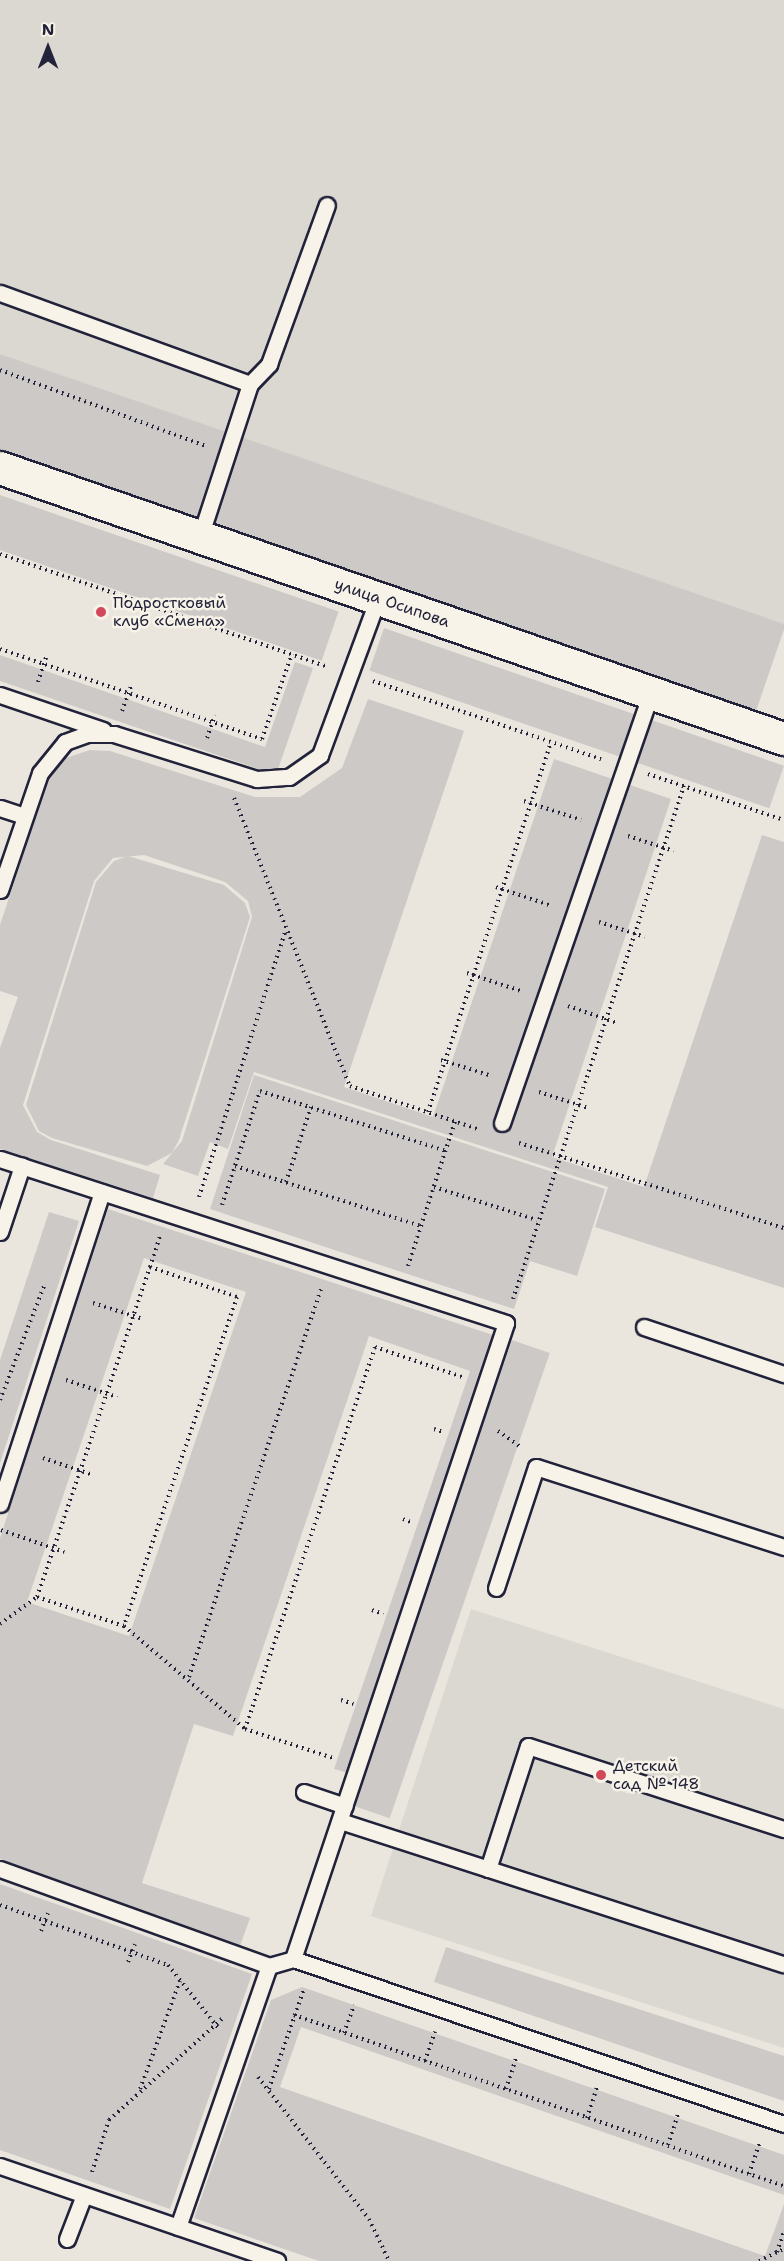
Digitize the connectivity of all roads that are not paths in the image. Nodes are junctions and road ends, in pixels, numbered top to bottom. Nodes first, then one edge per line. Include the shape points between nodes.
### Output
1 (327, 205) dead end
2 (0, 293) edge
3 (250, 384) junction
4 (0, 468) edge
5 (200, 537) junction
6 (378, 598) junction
7 (651, 693) junction
8 (0, 695) edge
9 (114, 734) junction
10 (784, 739) edge
11 (0, 808) edge
12 (26, 816) junction
13 (0, 890) edge
14 (502, 1123) dead end
15 (0, 1159) edge
16 (22, 1166) junction
17 (102, 1192) junction
18 (0, 1232) edge
19 (644, 1326) dead end
20 (784, 1374) edge
21 (0, 1504) edge
22 (784, 1547) edge
23 (496, 1588) dead end
24 (304, 1792) dead end
25 (345, 1806) junction
26 (340, 1821) junction
27 (784, 1828) edge
28 (0, 1869) edge
29 (488, 1869) junction
30 (293, 1959) junction
31 (784, 1964) edge
32 (269, 1966) junction
33 (784, 2124) edge
34 (0, 2166) edge
35 (84, 2194) junction
36 (178, 2227) junction
37 (68, 2240) dead end
38 (277, 2261) edge

1 - 3 lane via 269,364
2 - 3 lane
3 - 5 lane
4 - 5 street, улица Осипова
5 - 6 street, улица Осипова
6 - 7 street, улица Осипова
6 - 9 lane via 320,755 289,777 257,779
7 - 10 street, улица Осипова
7 - 14 lane
8 - 9 lane
9 - 12 lane via 87,734 50,754
11 - 12 lane
12 - 13 lane
15 - 16 lane
16 - 17 lane
16 - 18 lane
17 - 21 lane
17 - 25 lane via 506,1323
19 - 20 lane
22 - 23 lane via 536,1467
24 - 25 lane
25 - 26 lane
26 - 29 lane
26 - 30 lane
27 - 29 lane via 528,1746
28 - 32 lane
29 - 31 lane
30 - 32 lane
30 - 33 lane
32 - 36 lane
34 - 35 lane
35 - 36 lane
35 - 37 lane
36 - 38 lane

